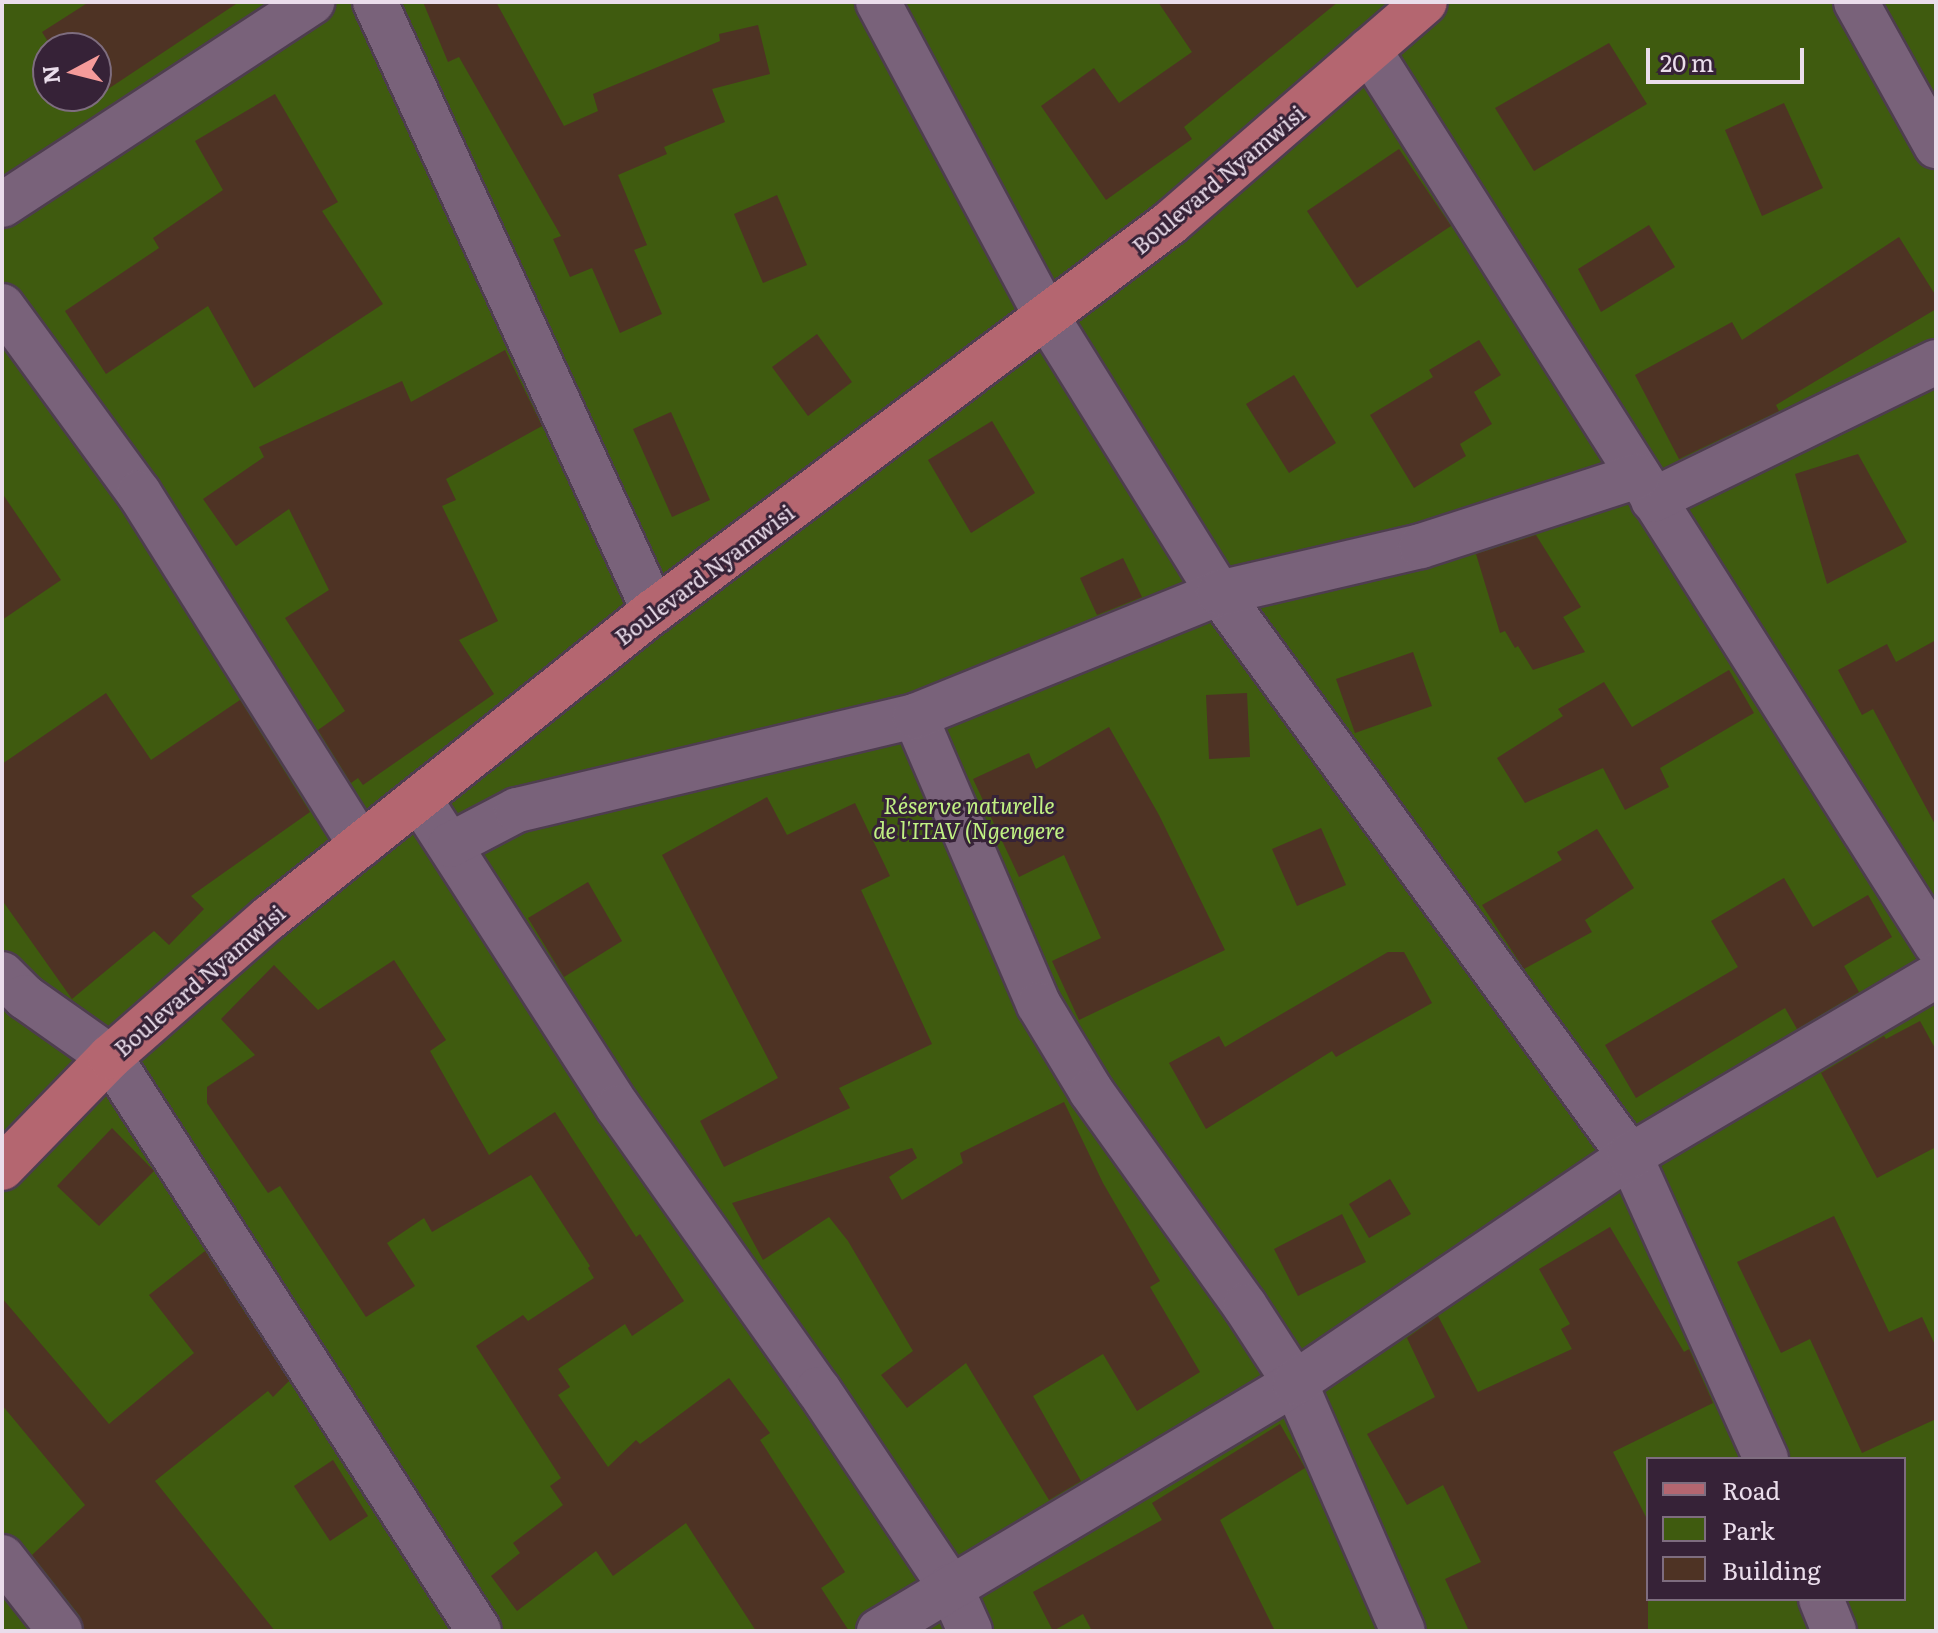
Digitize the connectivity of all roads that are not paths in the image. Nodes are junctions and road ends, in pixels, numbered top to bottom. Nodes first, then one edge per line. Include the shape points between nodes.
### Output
1 (312, 2) edge
2 (375, 2) edge
3 (878, 2) edge
4 (1856, 2) edge
5 (1395, 19) edge
6 (1936, 146) edge
7 (2, 205) edge
8 (2, 306) edge
9 (1047, 317) junction
10 (1936, 362) edge
11 (1646, 488) junction
12 (1219, 593) junction
13 (654, 611) junction
14 (915, 716) junction
15 (420, 800) junction
16 (361, 845) junction
17 (450, 845) junction
18 (1936, 944) edge
19 (2, 974) edge
20 (1936, 976) edge
21 (110, 1057) junction
22 (1630, 1156) junction
23 (2, 1168) edge
24 (1295, 1383) junction
25 (1765, 1457) edge
26 (2, 1557) edge
27 (950, 1586) junction
28 (1822, 1601) edge
29 (60, 1631) edge
30 (479, 1631) edge
31 (879, 1631) edge
32 (970, 1631) edge
33 (1403, 1631) edge
34 (1834, 1631) edge

1 - 7 street
2 - 13 street
3 - 9 street
4 - 6 street
5 - 9 main road, Boulevard Nyamwisi via 1170,223
5 - 11 street
8 - 16 street via 139,493
9 - 12 street
9 - 13 main road, Boulevard Nyamwisi
10 - 11 street
11 - 12 street
11 - 18 street
12 - 14 street
12 - 22 street
13 - 15 main road, Boulevard Nyamwisi
14 - 17 street via 517,810
14 - 24 street via 1039,1005 1091,1091
15 - 16 main road, Boulevard Nyamwisi
15 - 17 street
16 - 21 main road, Boulevard Nyamwisi
17 - 27 street via 618,1107
19 - 21 street via 25,997
20 - 22 street
21 - 23 main road, Boulevard Nyamwisi
21 - 30 street
22 - 24 street
22 - 25 street
24 - 27 street
24 - 33 street
26 - 29 street
27 - 31 street
27 - 32 street
28 - 34 street

